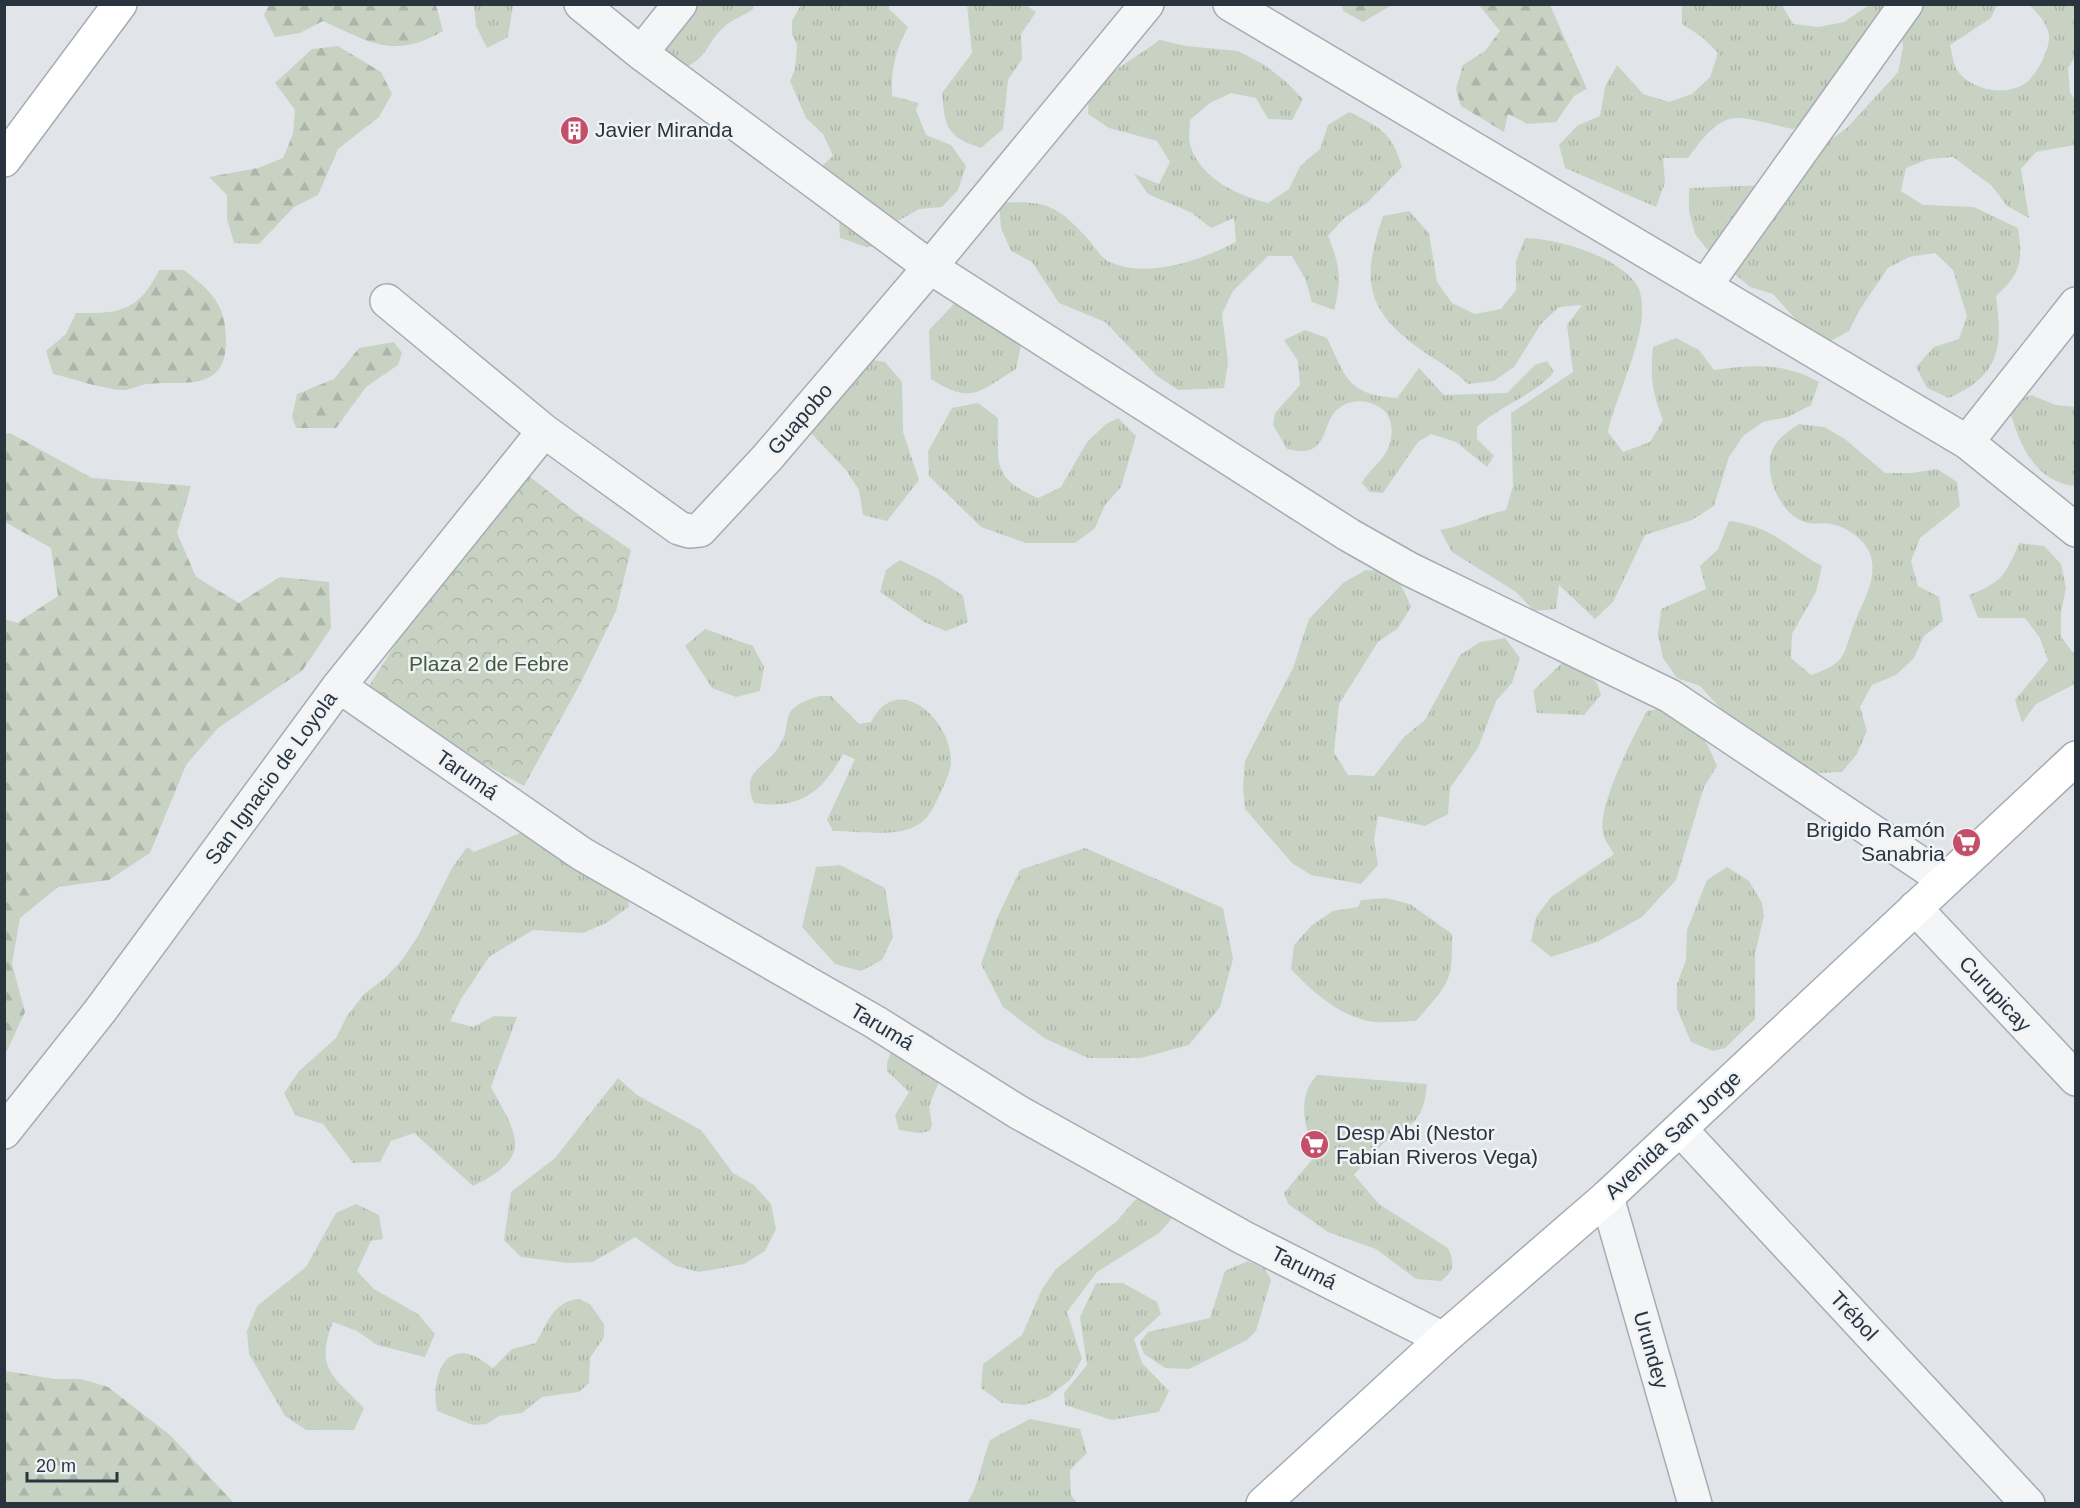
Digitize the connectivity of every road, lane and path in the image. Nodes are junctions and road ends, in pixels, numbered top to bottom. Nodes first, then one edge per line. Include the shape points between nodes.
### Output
1 (120, 4) edge
2 (581, 4) edge
3 (680, 4) edge
4 (1147, 4) edge
5 (1230, 4) edge
6 (1906, 4) edge
7 (641, 53) junction
8 (4, 160) edge
9 (930, 267) junction
10 (1705, 286) junction
11 (387, 301) dead end
12 (2076, 304) edge
13 (544, 431) junction
14 (1967, 442) junction
15 (2076, 530) edge
16 (339, 686) junction
17 (2076, 758) edge
18 (1945, 880) junction
19 (1915, 909) junction
20 (2076, 1079) edge
21 (1680, 1129) junction
22 (4, 1132) edge
23 (1607, 1197) junction
24 (1443, 1338) junction
25 (1279, 1497) edge
26 (1695, 1503) edge
27 (2028, 1503) edge

1 - 8 street
2 - 7 street
3 - 7 street
4 - 9 street, Guapobo
5 - 10 street
6 - 10 street
7 - 9 street
9 - 13 street, Guapobo via 767,458 700,530 679,528
9 - 18 street via 1349,535 1409,569 1670,696
10 - 14 street
11 - 13 street, Guapobo
12 - 14 street
13 - 16 street, San Ignacio de Loyola
14 - 15 street
16 - 22 street, San Ignacio de Loyola via 100,1011
16 - 24 street, Tarumá via 582,854 875,1022 1018,1112 1244,1238
17 - 18 street, Avenida San Jorge
18 - 19 street, Avenida San Jorge
19 - 20 street, Curupicay
19 - 21 street, Avenida San Jorge
21 - 23 street, Avenida San Jorge
21 - 27 street, Trébol
23 - 24 street, Avenida San Jorge
23 - 26 street, Urundey
24 - 25 street, Avenida San Jorge

